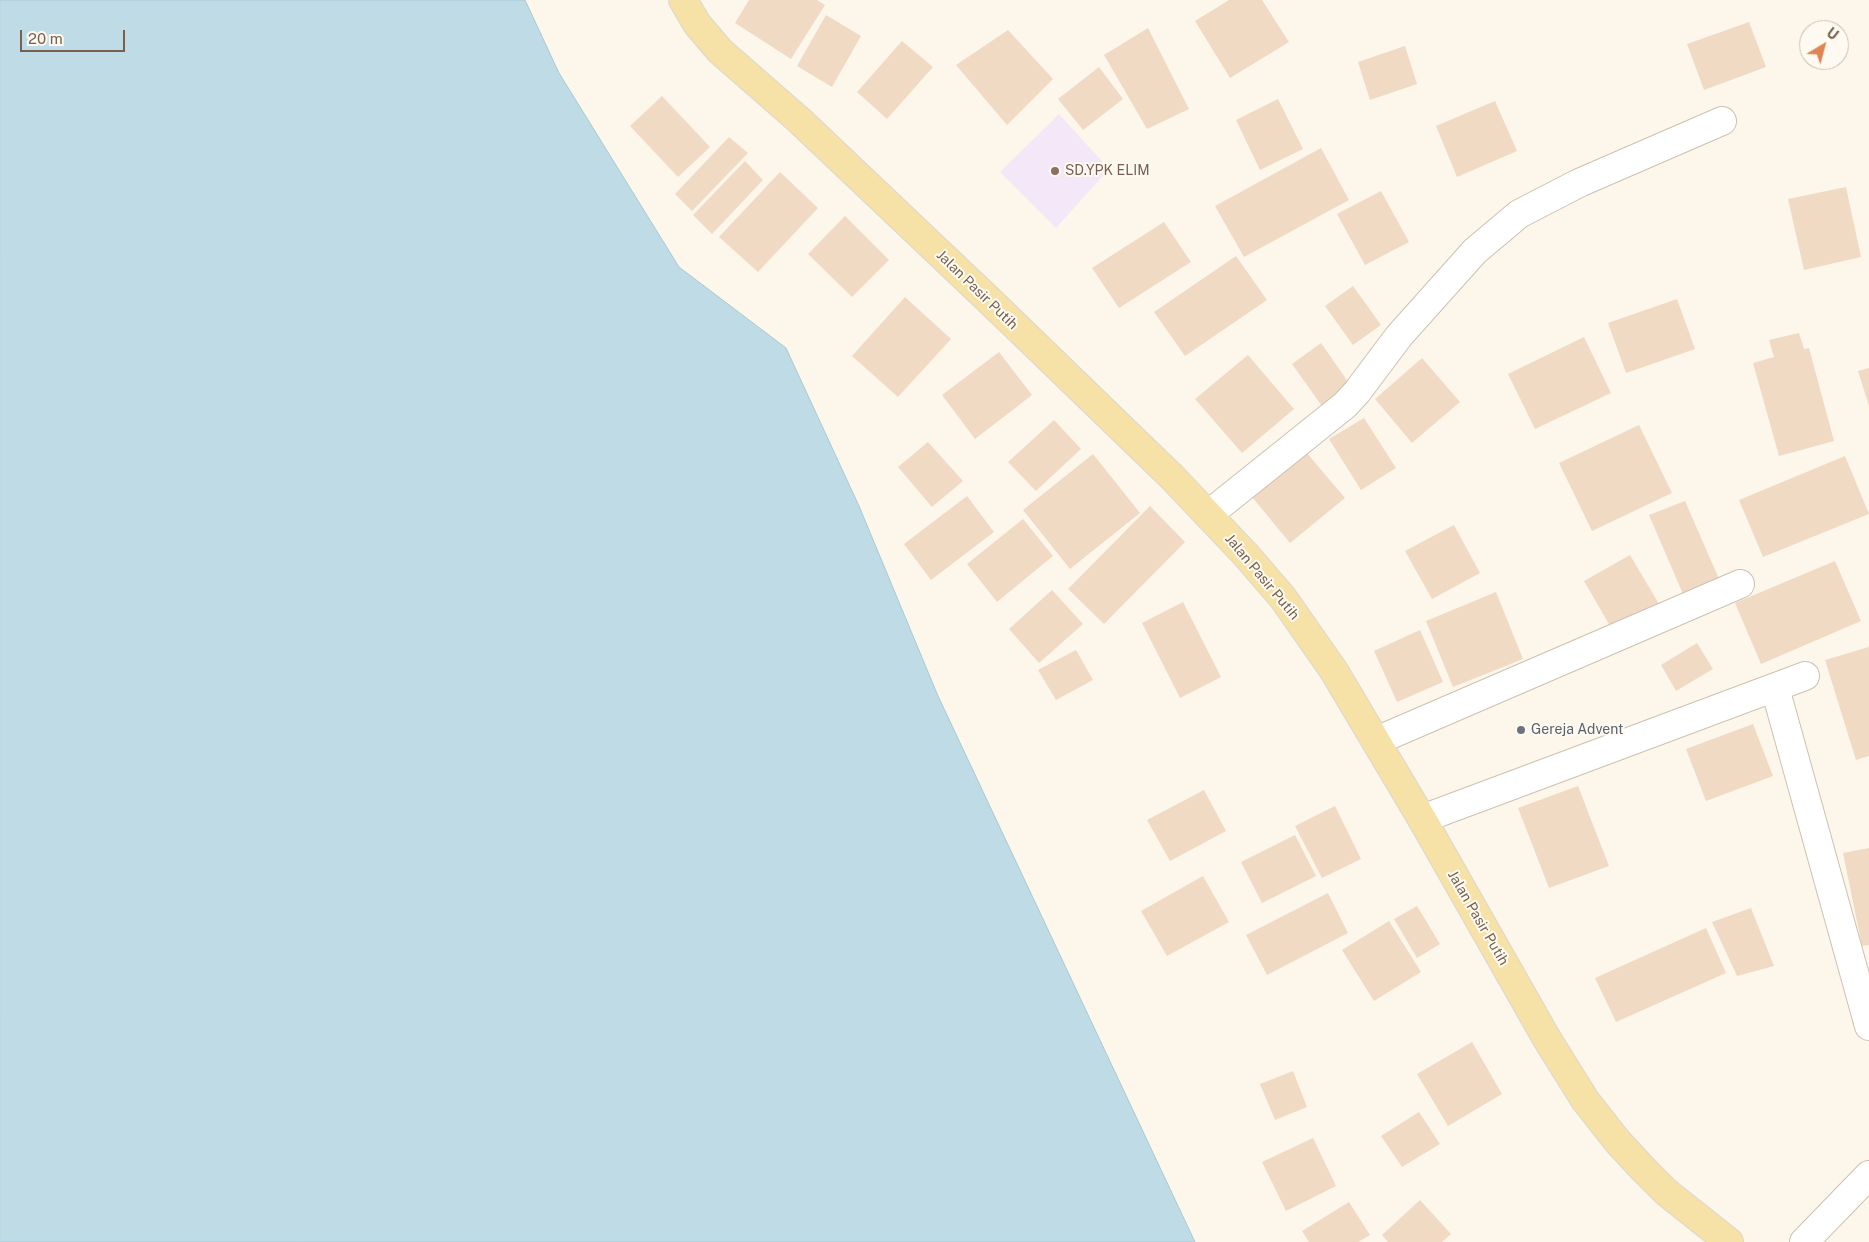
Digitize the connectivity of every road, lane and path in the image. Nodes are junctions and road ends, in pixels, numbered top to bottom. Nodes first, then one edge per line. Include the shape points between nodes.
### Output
1 (683, 0) edge
2 (1722, 121) dead end
3 (1209, 514) junction
4 (1740, 584) dead end
5 (1805, 676) dead end
6 (1775, 688) junction
7 (1376, 741) junction
8 (1422, 819) junction
9 (1861, 967) edge
10 (1869, 1026) edge
11 (1869, 1175) edge
12 (1729, 1242) edge
13 (1804, 1242) edge

1 - 3 main road, Jalan Pasir Putih via 697,24 720,51 799,120
2 - 3 street via 1579,183 1519,214 1476,251 1399,336 1345,405
3 - 7 main road, Jalan Pasir Putih via 1312,638
4 - 7 street
5 - 6 street
6 - 8 street
6 - 9 street
7 - 8 main road, Jalan Pasir Putih
8 - 12 main road, Jalan Pasir Putih via 1547,1039 1590,1106 1618,1142 1666,1192
9 - 10 street
11 - 13 street

